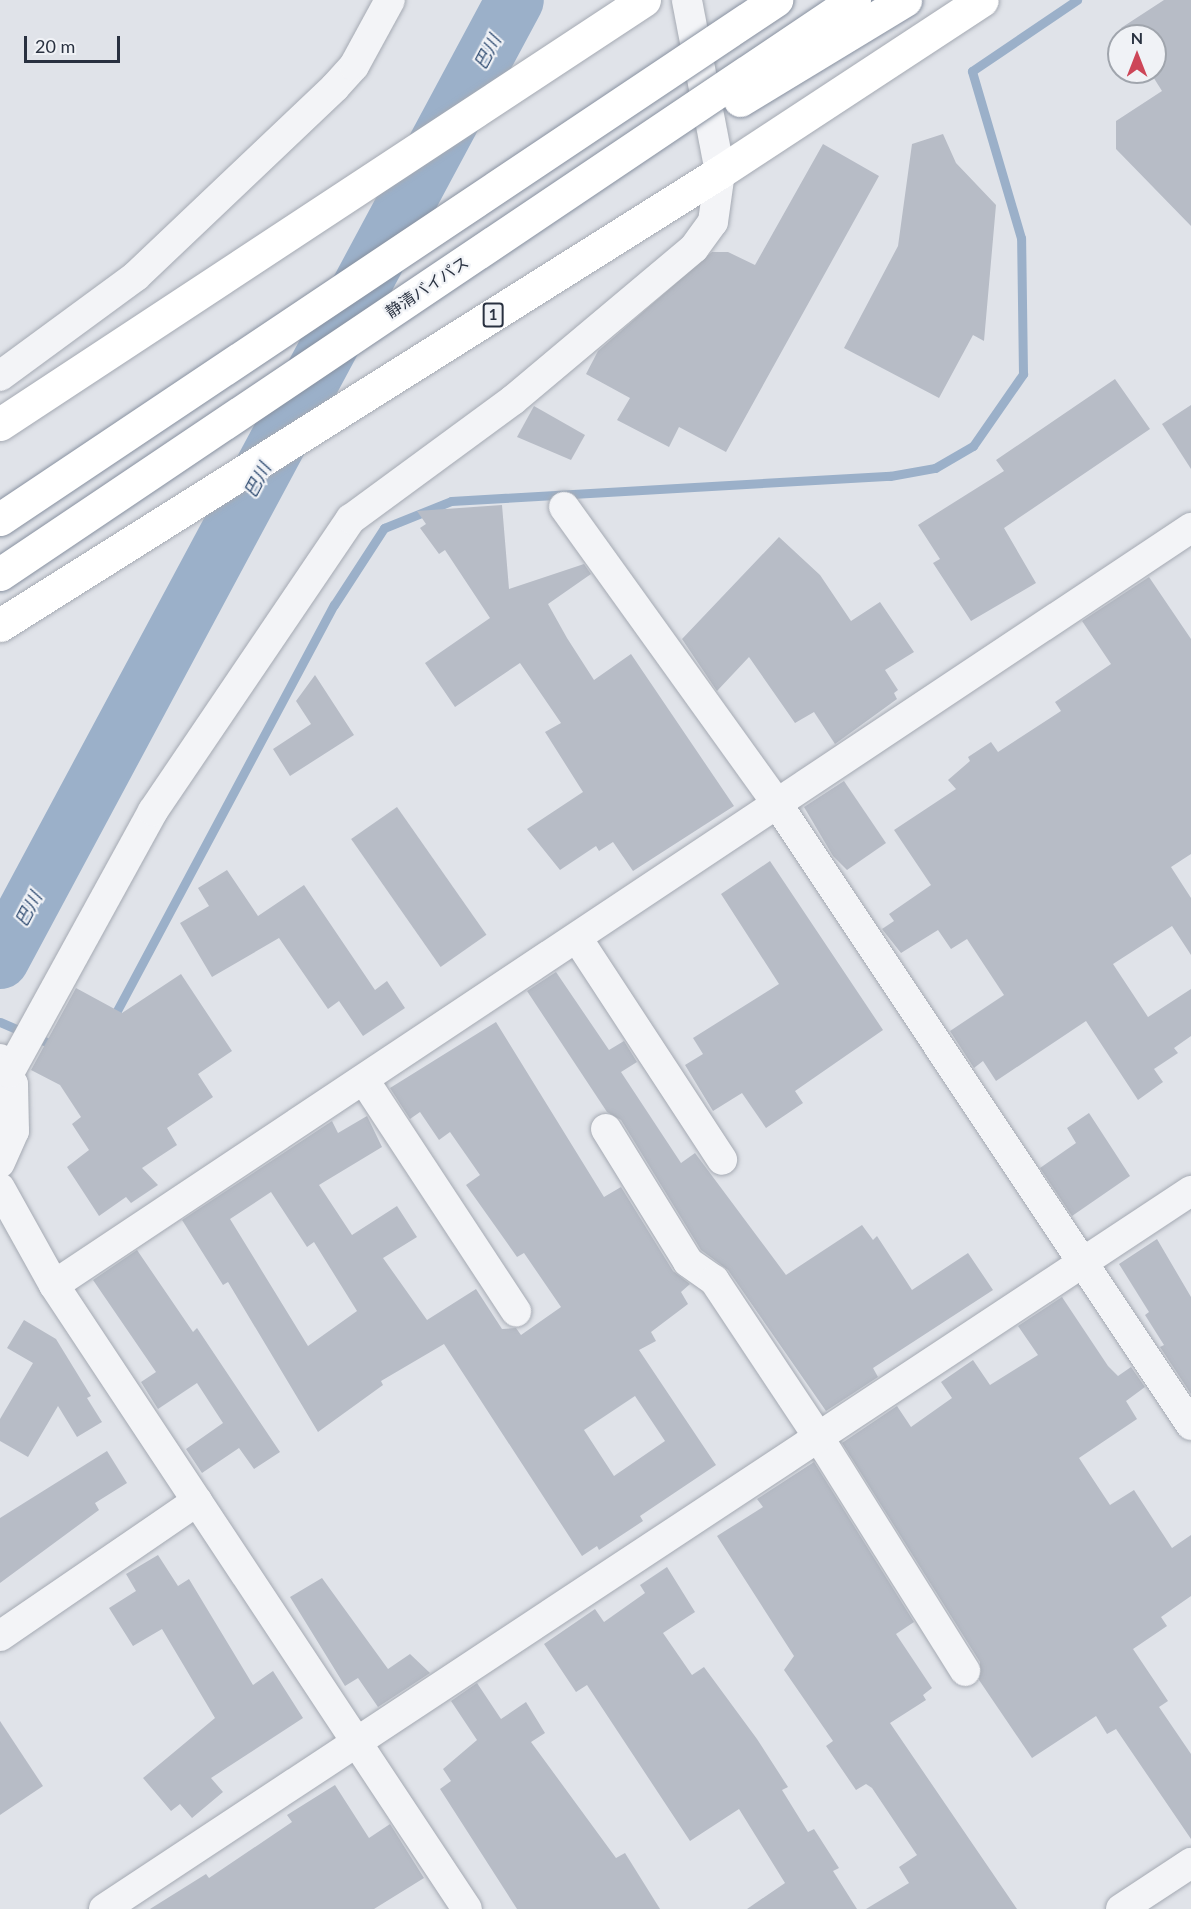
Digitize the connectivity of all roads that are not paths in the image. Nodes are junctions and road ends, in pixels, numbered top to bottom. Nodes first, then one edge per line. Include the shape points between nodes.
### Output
1 (390, 0) edge
2 (644, 0) edge
3 (687, 0) edge
4 (736, 0) edge
5 (776, 0) edge
6 (854, 0) edge
7 (905, 0) edge
8 (982, 0) edge
9 (563, 142) junction
10 (720, 172) junction
11 (556, 199) junction
12 (0, 376) edge
13 (0, 424) edge
14 (564, 507) dead end
15 (0, 519) edge
16 (1191, 528) edge
17 (0, 574) edge
18 (0, 625) edge
19 (778, 805) junction
20 (577, 938) junction
21 (4, 1064) edge
22 (364, 1080) junction
23 (606, 1129) dead end
24 (722, 1160) dead end
25 (0, 1163) edge
26 (0, 1188) edge
27 (1191, 1191) edge
28 (1084, 1263) junction
29 (54, 1284) junction
30 (516, 1311) dead end
31 (1191, 1425) edge
32 (819, 1438) junction
33 (197, 1501) junction
34 (0, 1636) edge
35 (965, 1671) dead end
36 (356, 1743) junction
37 (1191, 1863) edge
38 (104, 1909) edge
39 (467, 1909) edge
40 (1121, 1909) edge

1 - 12 street via 354,66 335,87 136,276
2 - 13 highway
3 - 10 street
4 - 9 highway, bridge
5 - 9 highway, bridge
6 - 11 highway, 静清バイパス, bridge
7 - 11 highway, bridge via 768,84
8 - 10 highway, 1
9 - 15 highway, bridge
10 - 18 highway, 1
10 - 21 street via 713,222 694,248 513,400 351,519 325,551 153,811
11 - 17 highway, 静清バイパス, bridge
14 - 19 street
16 - 19 street
19 - 20 street
19 - 28 street
20 - 22 street
20 - 24 street
21 - 25 street via 14,1131
22 - 29 street
22 - 30 street
23 - 32 street via 688,1262 714,1280
26 - 29 street
27 - 28 street
28 - 31 street
28 - 32 street
29 - 33 street
32 - 35 street
32 - 36 street
33 - 34 street
33 - 36 street
36 - 38 street
36 - 39 street
37 - 40 street

